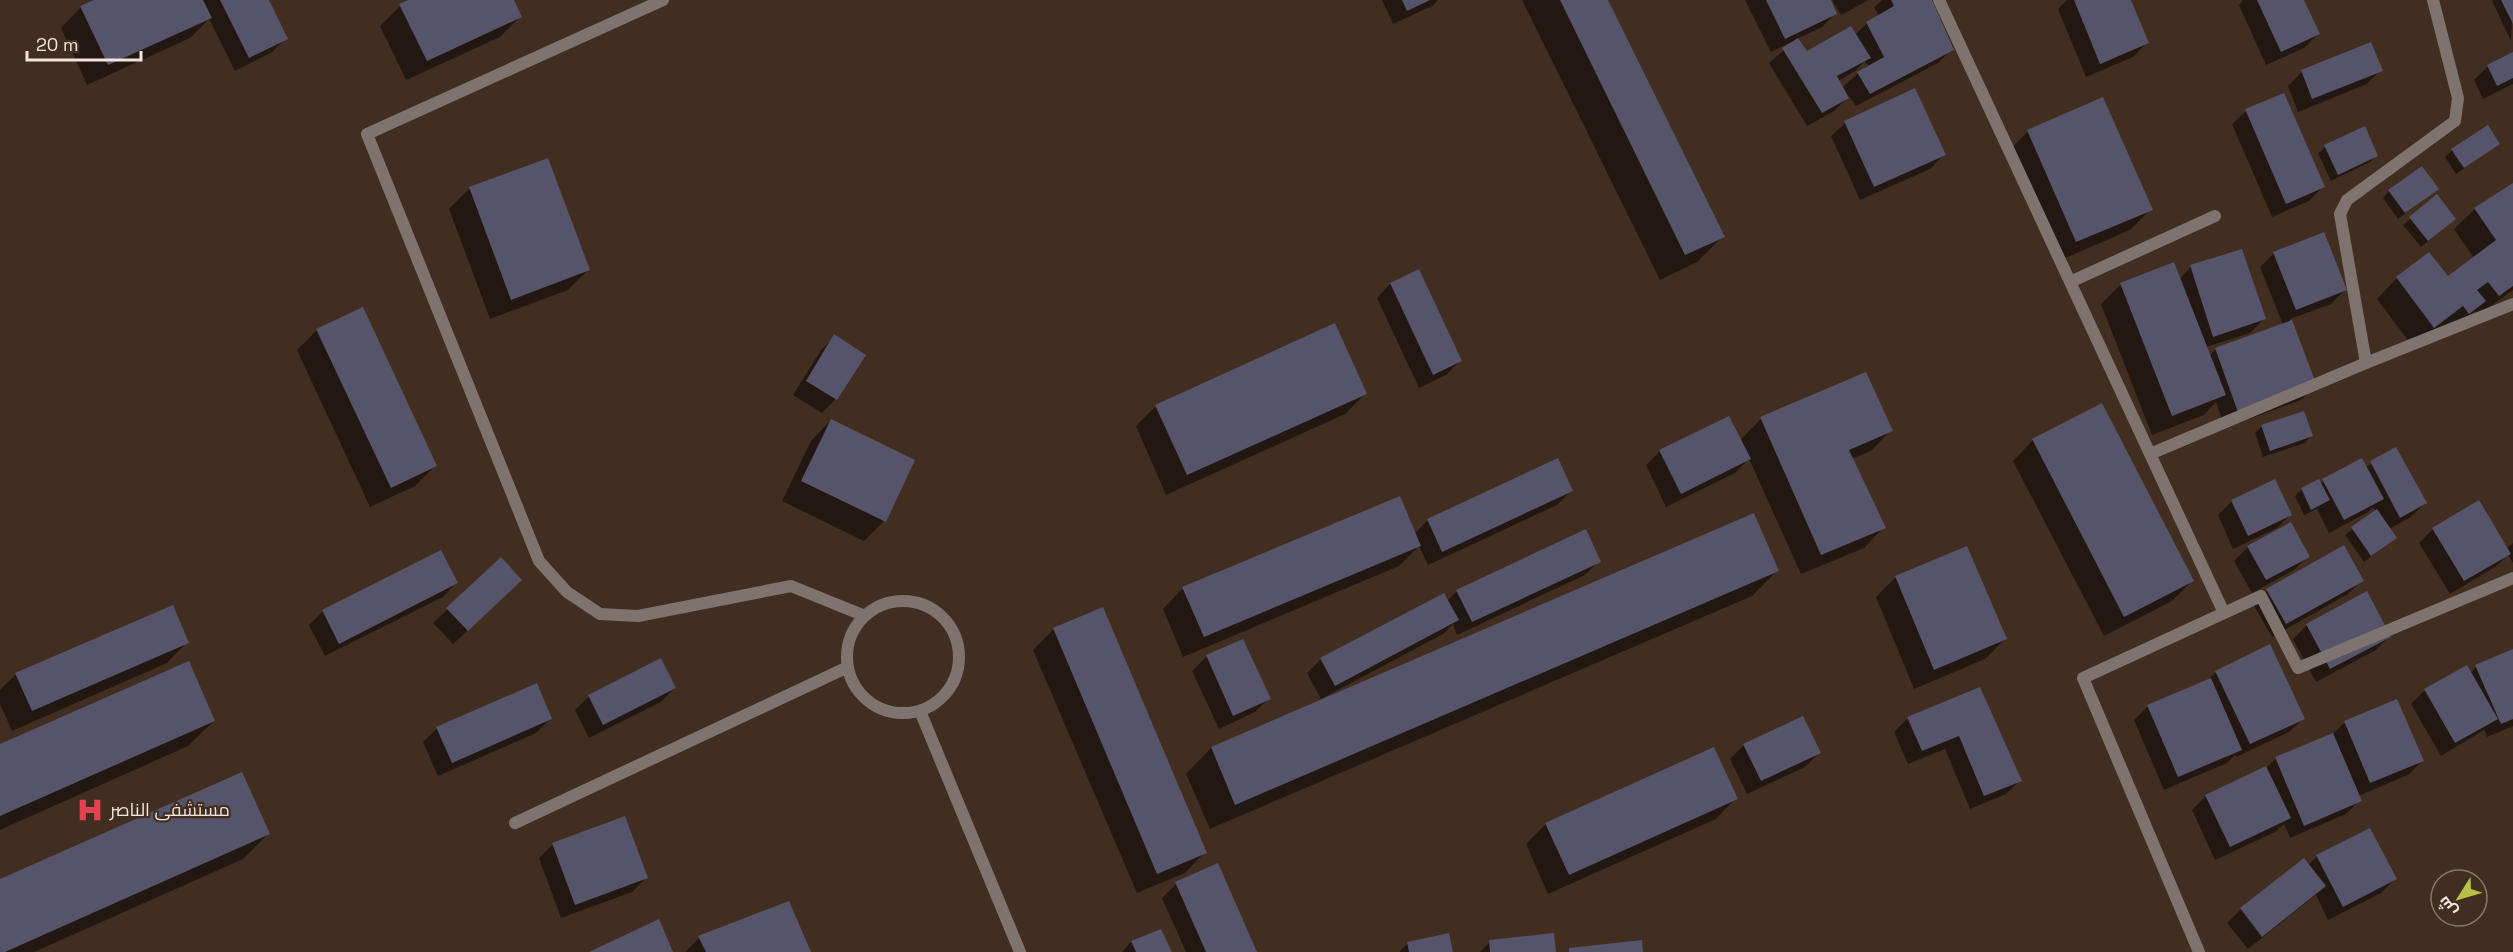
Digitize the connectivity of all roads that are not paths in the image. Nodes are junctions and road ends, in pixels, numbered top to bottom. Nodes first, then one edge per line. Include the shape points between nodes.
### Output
1 (663, 0) edge
2 (1939, 0) edge
3 (2433, 0) edge
4 (2215, 216) dead end
5 (2070, 282) junction
6 (2513, 304) edge
7 (2366, 363) junction
8 (2150, 454) junction
9 (2513, 578) edge
10 (2224, 613) junction
11 (865, 616) junction
12 (848, 667) junction
13 (920, 711) junction
14 (515, 823) dead end
15 (1020, 952) edge
16 (2199, 952) edge

1 - 11 street via 367,134 539,561 567,592 600,614 638,616 791,586
2 - 5 street
3 - 7 street via 2458,98 2455,121 2347,200 2340,214
4 - 5 street
5 - 8 street
6 - 7 street
7 - 8 street
8 - 10 street
9 - 10 street via 2298,668 2261,596
10 - 16 street via 2083,678
11 - 12 street via 851,639
11 - 13 street via 881,605 898,601 916,603 933,609 956,638 957,674 949,690
12 - 13 street via 855,685 883,709 901,713
12 - 14 street
13 - 15 street

